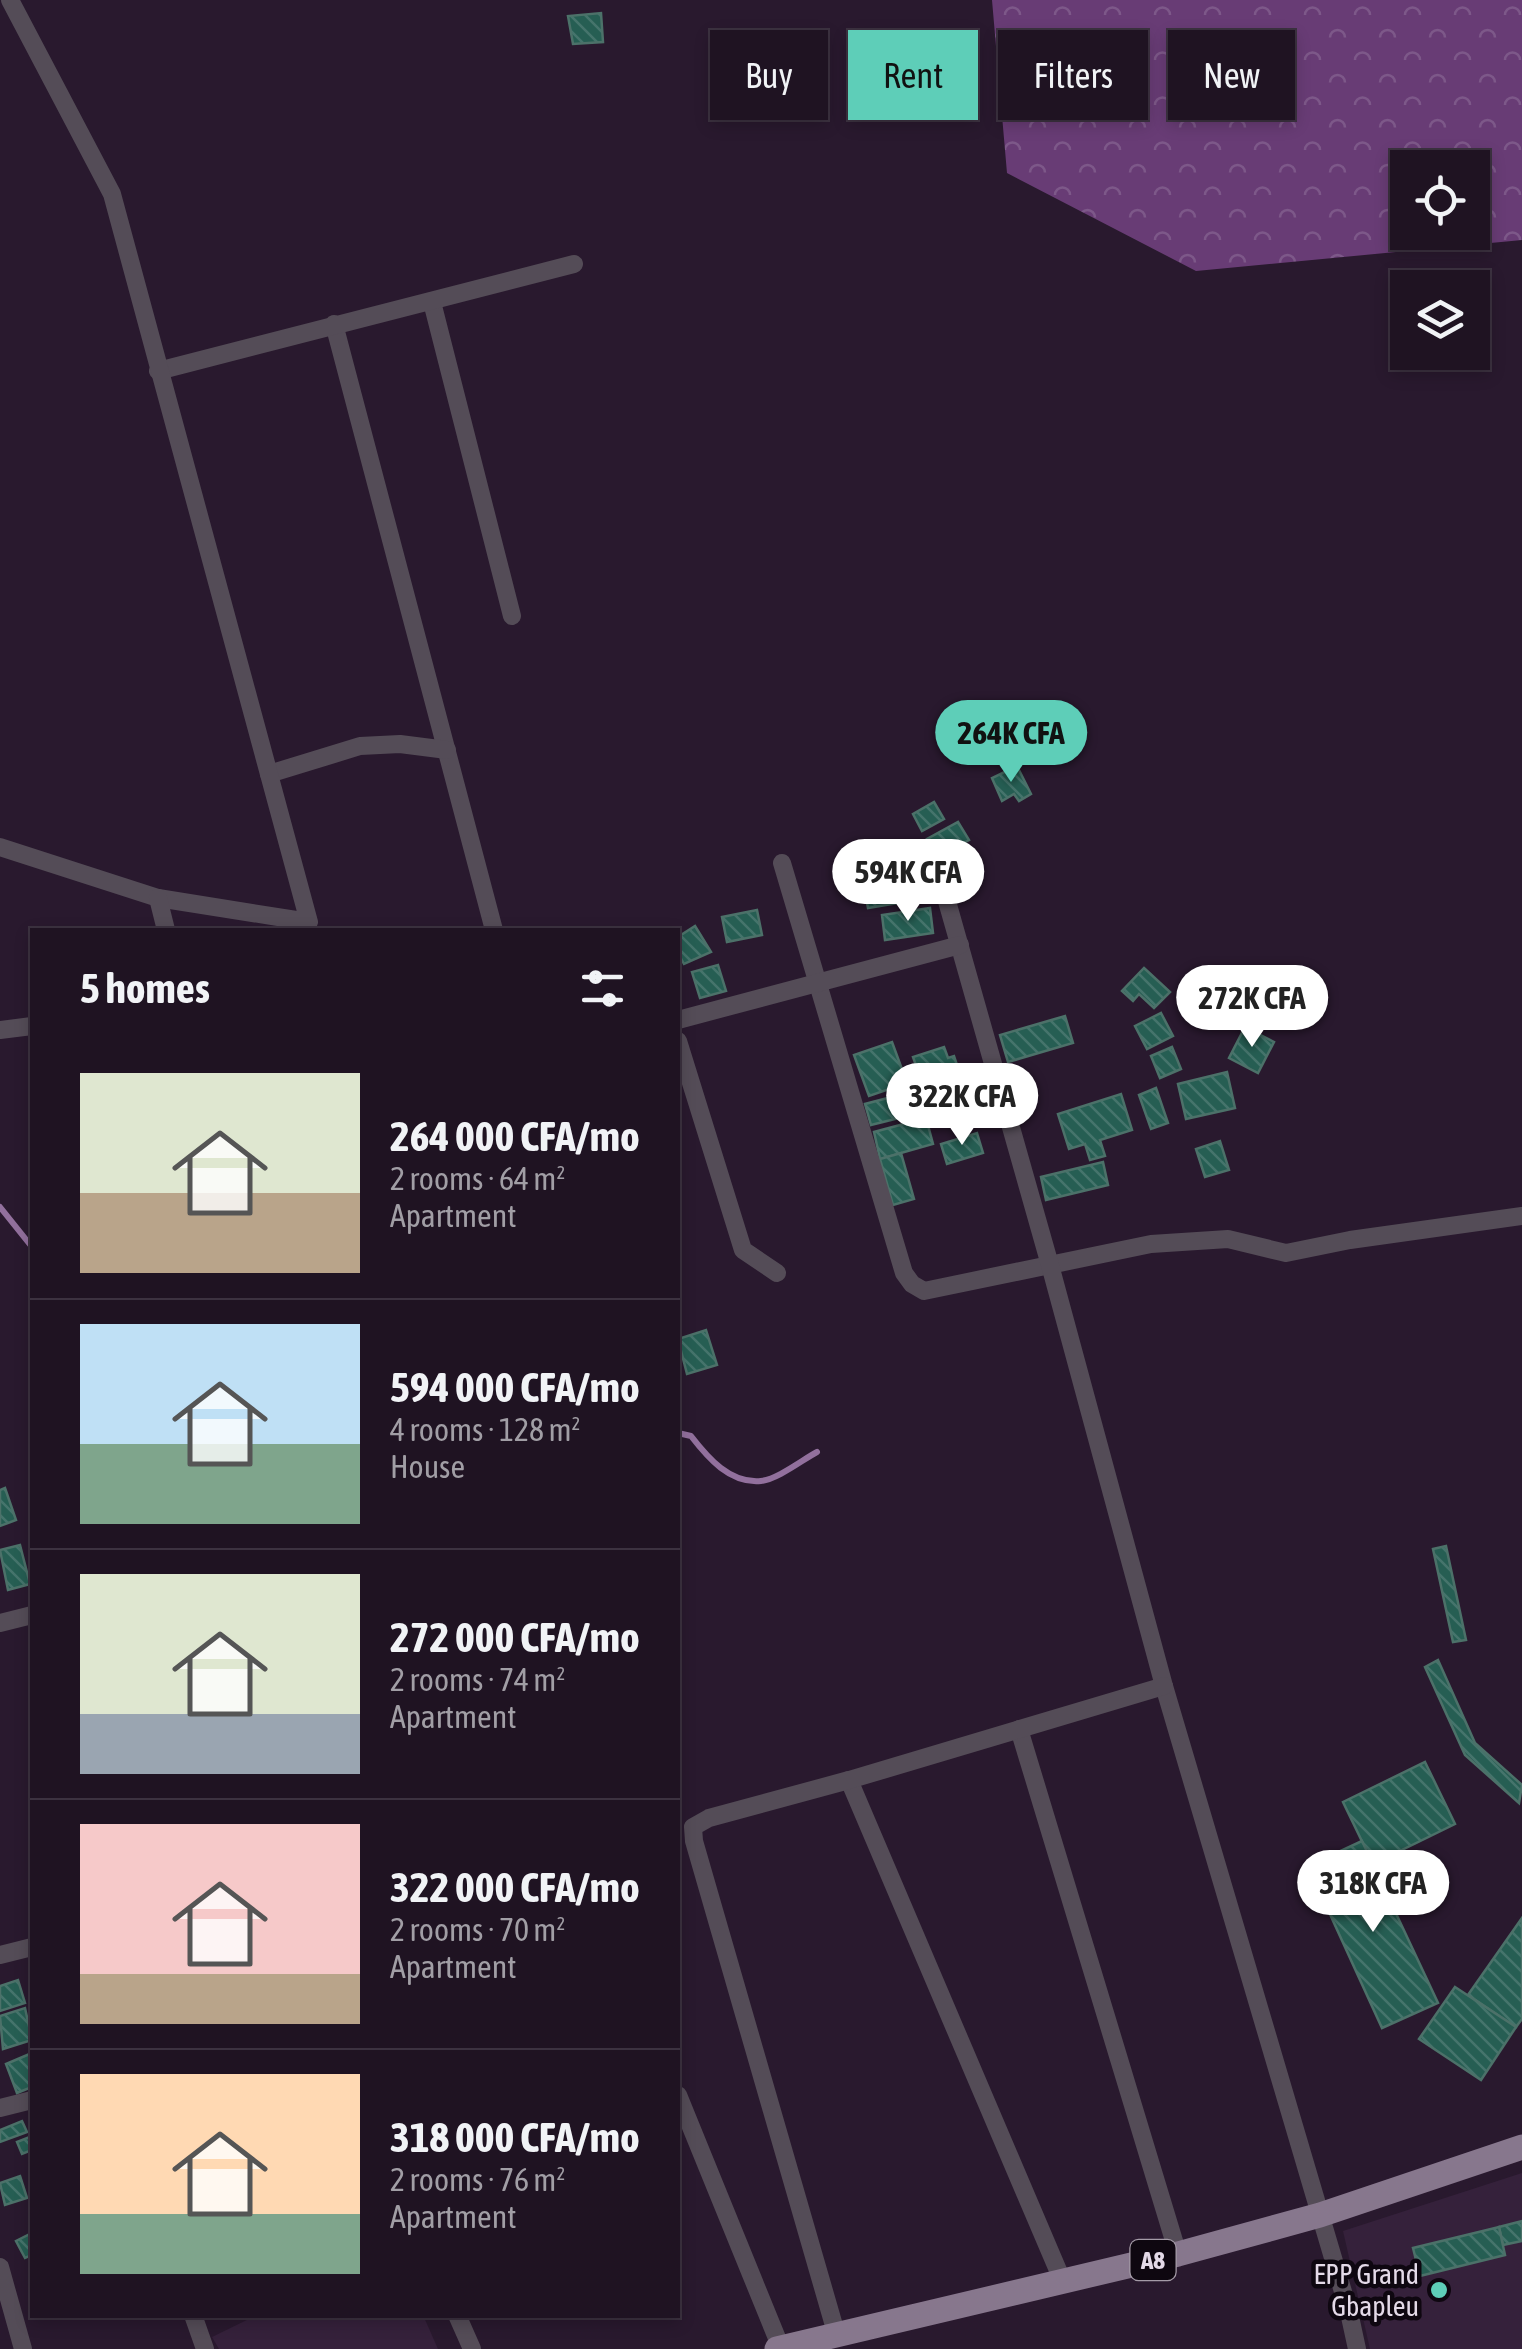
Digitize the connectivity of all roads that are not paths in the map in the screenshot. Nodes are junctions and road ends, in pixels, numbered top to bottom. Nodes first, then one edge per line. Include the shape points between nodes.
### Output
1 (10, 0) edge
2 (574, 264) dead end
3 (432, 302) junction
4 (334, 324) junction
5 (158, 371) junction
6 (512, 616) dead end
7 (446, 750) junction
8 (269, 774) junction
9 (0, 847) edge
10 (782, 863) dead end
11 (939, 873) dead end
12 (158, 898) junction
13 (310, 926) edge
14 (166, 928) edge
15 (493, 928) edge
16 (960, 946) junction
17 (816, 984) junction
18 (680, 1019) edge
19 (30, 1026) edge
20 (0, 1030) edge
21 (680, 1047) edge
22 (1522, 1216) edge
23 (1050, 1265) junction
24 (777, 1273) dead end
25 (30, 1615) edge
26 (0, 1622) edge
27 (1164, 1686) junction
28 (1019, 1729) junction
29 (849, 1780) junction
30 (30, 1948) edge
31 (0, 1955) edge
32 (30, 2100) edge
33 (680, 2100) edge
34 (0, 2108) edge
35 (1522, 2148) edge
36 (1320, 2214) junction
37 (1178, 2254) junction
38 (0, 2267) edge
39 (1063, 2282) junction
40 (194, 2318) edge
41 (458, 2318) edge
42 (837, 2336) junction
43 (23, 2349) edge
44 (205, 2349) edge
45 (472, 2349) edge
46 (779, 2349) edge
47 (1357, 2349) edge

1 - 5 street via 112,194
2 - 3 street
3 - 4 street
3 - 6 street
4 - 5 street
4 - 7 street
5 - 8 street
7 - 8 street via 360,746
7 - 15 street
8 - 13 street
9 - 12 street
10 - 17 street
11 - 16 street
12 - 13 street
12 - 14 street
16 - 17 street
16 - 23 street
17 - 18 street
17 - 23 street via 912,1284 924,1292
19 - 20 street
21 - 24 street via 744,1250
22 - 23 street via 1286,1253 1204,1239
23 - 27 street
25 - 26 street
27 - 28 street
27 - 36 street
28 - 29 street
28 - 37 street
29 - 39 street
29 - 42 street via 693,1827
30 - 31 street
32 - 34 street
33 - 46 street
35 - 36 main road, A8
36 - 37 main road, A8
36 - 47 street
37 - 39 main road, A8
38 - 43 street
39 - 42 main road, A8
40 - 44 street
41 - 45 street
42 - 46 main road, A8

